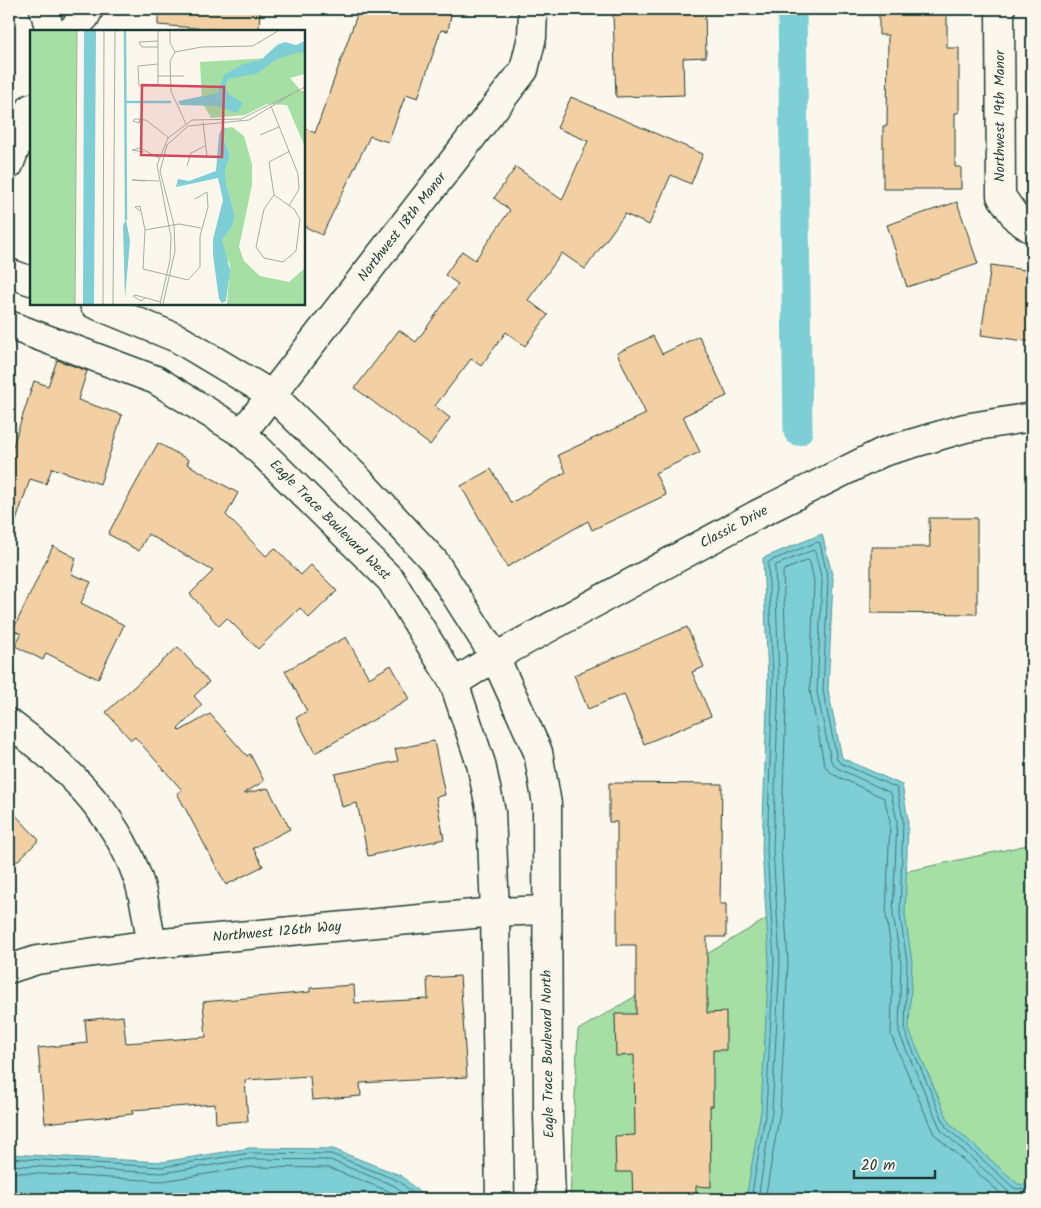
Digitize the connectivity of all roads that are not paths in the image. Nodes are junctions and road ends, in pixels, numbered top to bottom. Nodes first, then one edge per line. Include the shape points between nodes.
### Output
1 (44, 9) edge
2 (90, 9) edge
3 (533, 9) edge
4 (1000, 9) edge
5 (50, 30) edge
6 (72, 30) edge
7 (30, 111) edge
8 (9, 165) edge
9 (1024, 224) edge
10 (9, 273) edge
11 (30, 281) edge
12 (96, 305) edge
13 (9, 325) edge
14 (272, 395) junction
15 (1032, 417) edge
16 (242, 433) junction
17 (495, 657) junction
18 (454, 683) junction
19 (9, 723) edge
20 (547, 910) junction
21 (495, 912) junction
22 (152, 944) junction
23 (9, 969) edge
24 (500, 1199) edge
25 (550, 1199) edge

1 - 5 street
2 - 6 street
3 - 14 street, Northwest 18th Manor via 532,37 524,70
4 - 9 street, Northwest 19th Manor via 1001,196
7 - 8 street
10 - 11 street
12 - 14 street via 177,338
13 - 16 street, Eagle Trace Boulevard West via 156,380
14 - 16 street, Northwest 18th Manor
14 - 17 street via 356,477 434,561
15 - 17 street, Classic Drive via 966,428 883,452 756,515
16 - 18 street, Eagle Trace Boulevard West via 391,580
17 - 18 street, Classic Drive
17 - 20 street via 538,752 547,804
18 - 21 street, Eagle Trace Boulevard West via 481,764 491,812
19 - 22 street via 42,747 82,786 118,833 138,877
20 - 21 street, Northwest 126th Way
20 - 25 street, Eagle Trace Boulevard North
21 - 22 street, Northwest 126th Way
21 - 24 street
22 - 23 street, Northwest 126th Way via 37,960

